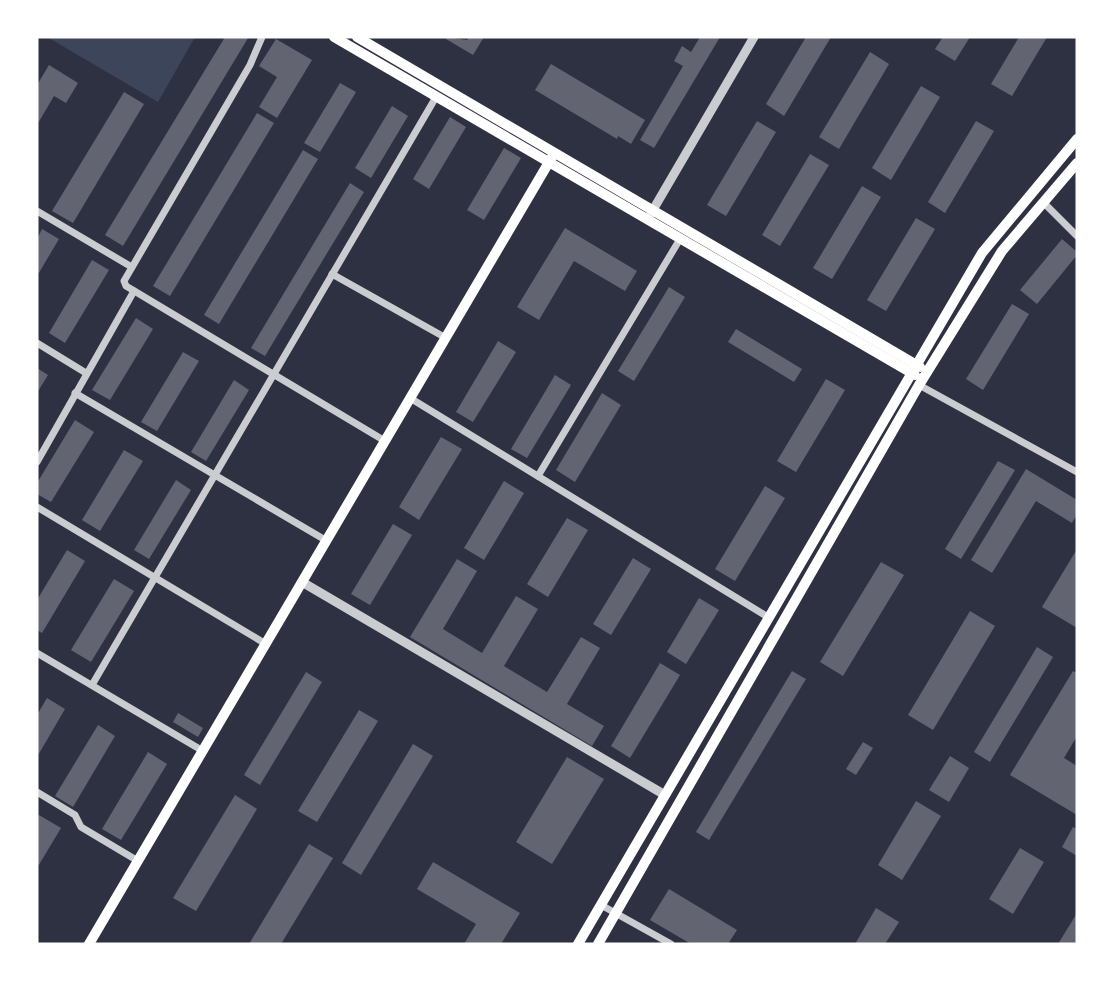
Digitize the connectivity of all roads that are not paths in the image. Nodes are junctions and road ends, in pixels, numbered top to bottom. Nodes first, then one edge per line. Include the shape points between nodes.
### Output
1 (262, 37) edge
2 (334, 37) edge
3 (357, 37) edge
4 (754, 37) edge
5 (436, 97) junction
6 (1077, 139) edge
7 (552, 158) junction
8 (1077, 163) edge
9 (1043, 202) junction
10 (37, 211) edge
11 (650, 215) junction
12 (1077, 236) edge
13 (680, 239) junction
14 (130, 266) junction
15 (332, 274) junction
16 (134, 292) junction
17 (446, 338) junction
18 (37, 343) edge
19 (912, 368) junction
20 (86, 373) junction
21 (271, 374) junction
22 (924, 378) junction
23 (75, 393) junction
24 (410, 398) junction
25 (385, 441) junction
26 (37, 462) edge
27 (1077, 472) edge
28 (213, 476) junction
29 (538, 476) junction
30 (37, 507) edge
31 (327, 541) junction
32 (154, 578) junction
33 (302, 582) junction
34 (768, 617) junction
35 (266, 644) junction
36 (37, 653) edge
37 (92, 685) junction
38 (203, 751) junction
39 (37, 792) edge
40 (665, 795) junction
41 (138, 861) junction
42 (601, 905) junction
43 (616, 913) junction
44 (89, 944) edge
45 (578, 944) edge
46 (598, 944) edge
47 (671, 944) edge

1 - 14 street via 250,65
2 - 5 main road
3 - 7 main road
4 - 11 street
5 - 7 main road
5 - 15 street
6 - 19 main road via 982,253
7 - 11 main road
7 - 17 main road
8 - 9 main road
9 - 12 street
9 - 22 main road via 1002,251
10 - 14 street
11 - 13 main road
11 - 19 main road
13 - 19 main road
13 - 29 street
14 - 16 street via 124,281
15 - 17 street
15 - 21 street
16 - 20 street
16 - 21 street
17 - 24 main road
18 - 20 street
19 - 22 main road
19 - 34 main road
20 - 23 street
21 - 25 street
21 - 28 street
22 - 27 street
22 - 43 main road
23 - 26 street
23 - 28 street
24 - 25 main road
24 - 29 street
25 - 31 main road
28 - 31 street
28 - 32 street
29 - 34 street
30 - 32 street
31 - 33 main road
32 - 35 street
32 - 37 street
33 - 35 main road
33 - 40 street
34 - 40 main road
35 - 38 main road
36 - 37 street
37 - 38 street
38 - 41 main road
39 - 41 street via 75,815 81,827
40 - 42 main road
41 - 44 main road
42 - 43 street
42 - 45 main road
43 - 46 main road
43 - 47 street

